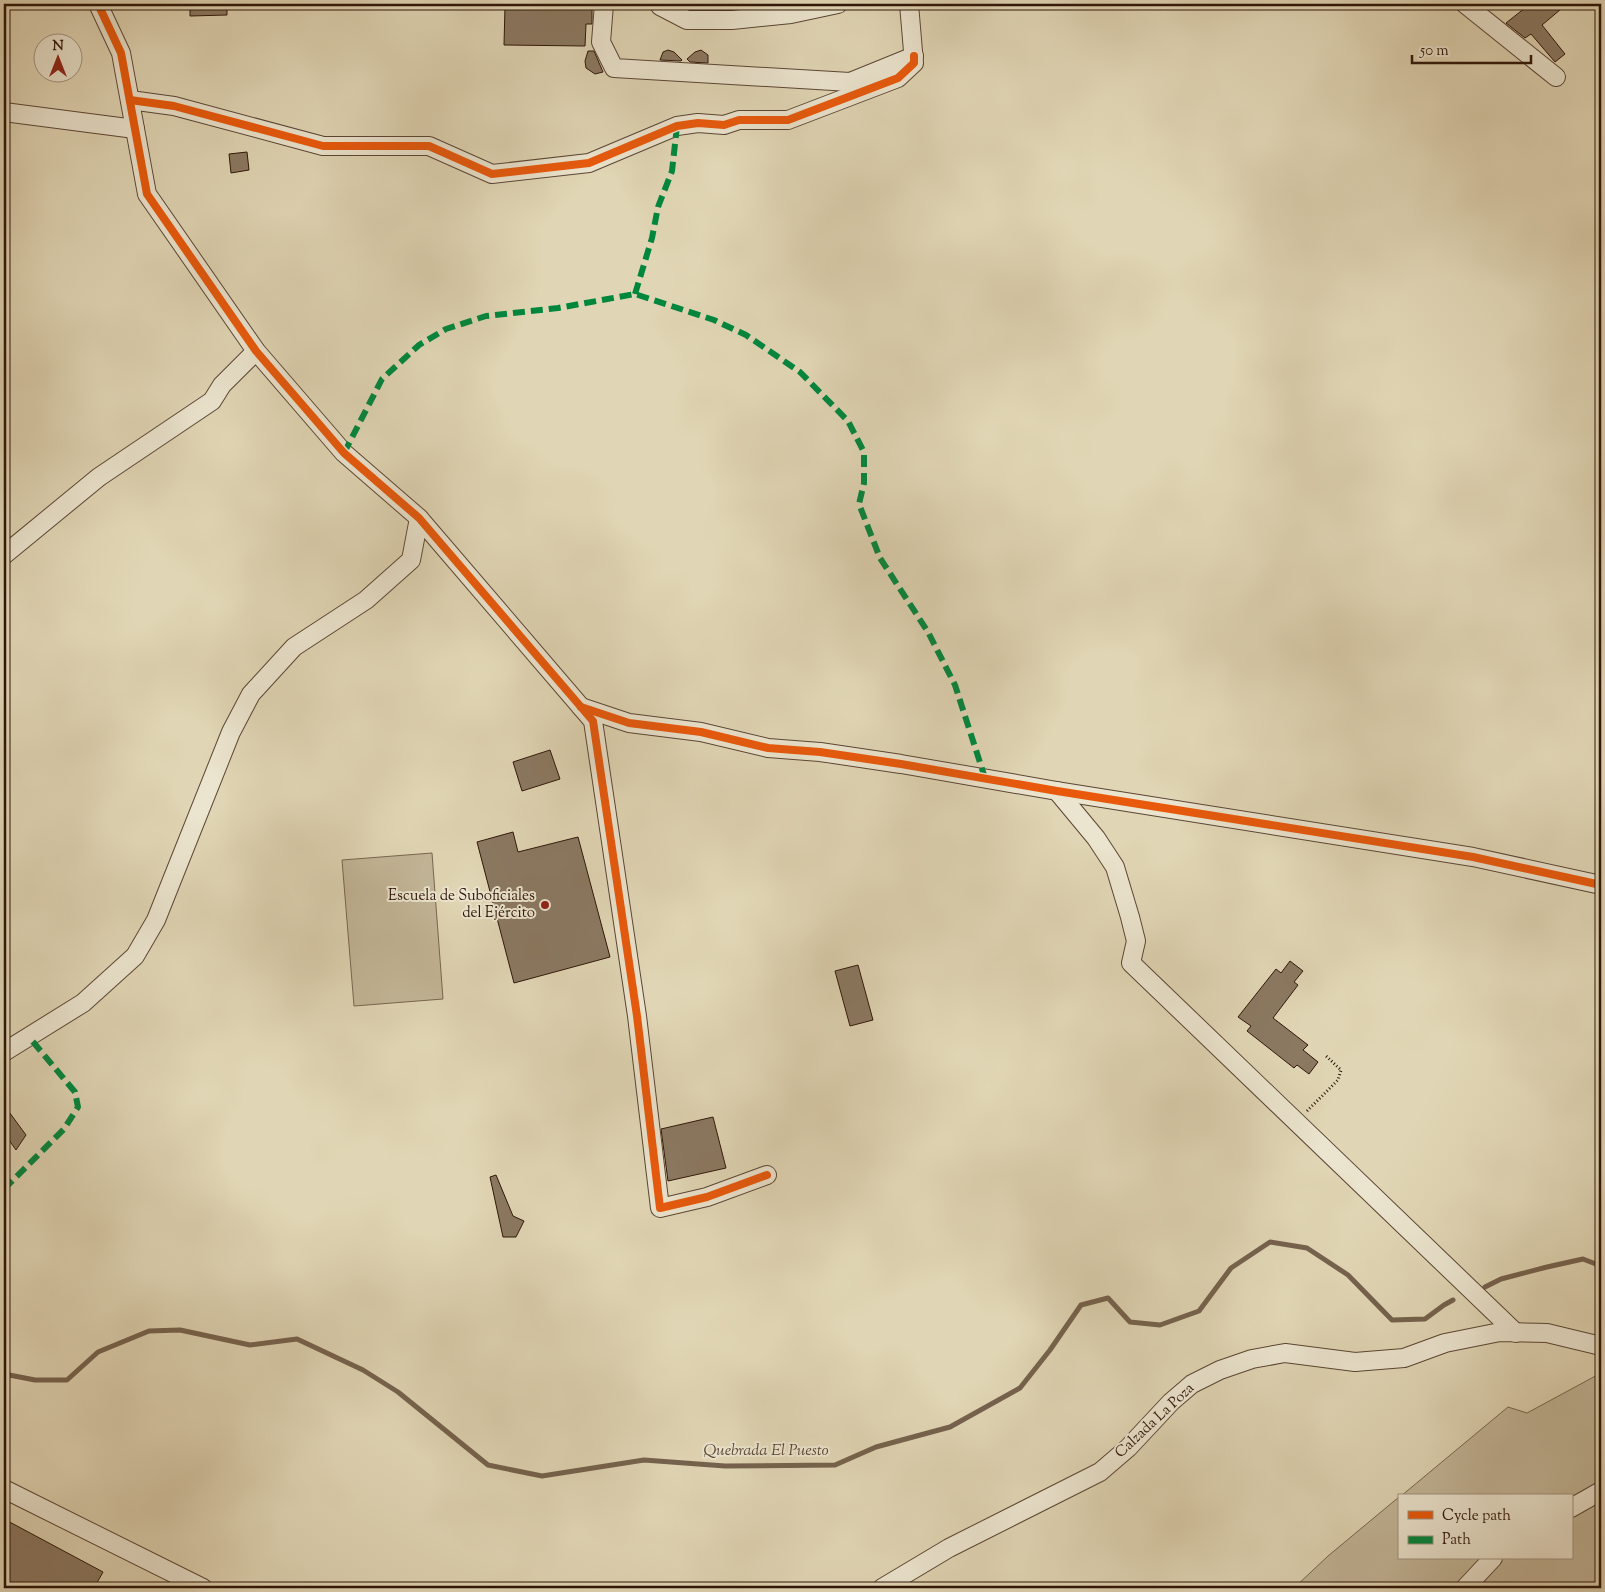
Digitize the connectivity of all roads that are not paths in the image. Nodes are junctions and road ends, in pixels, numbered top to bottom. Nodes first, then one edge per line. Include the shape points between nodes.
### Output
1 (98, 4) edge
2 (604, 4) edge
3 (658, 4) edge
4 (838, 4) edge
5 (909, 4) edge
6 (1465, 4) edge
7 (914, 56) junction
8 (1556, 77) dead end
9 (130, 100) junction
10 (4, 112) edge
11 (135, 129) junction
12 (256, 351) junction
13 (419, 518) junction
14 (4, 554) edge
15 (581, 707) junction
16 (1057, 791) junction
17 (1601, 884) edge
18 (4, 1052) edge
19 (767, 1175) dead end
20 (1516, 1333) junction
21 (1601, 1346) edge
22 (4, 1489) edge
23 (1601, 1491) edge
24 (1572, 1507) edge
25 (1491, 1560) edge
26 (203, 1588) edge
27 (882, 1588) edge
28 (1465, 1588) edge

1 - 9 street via 121,53
2 - 7 street via 601,42 614,68 850,82
3 - 4 street via 687,20 732,20 791,14
5 - 7 street
6 - 8 street
7 - 9 street via 914,63 898,78 788,120 739,120 724,125 677,126 589,163 492,174 429,146 323,146 174,106
9 - 11 street
10 - 11 street
11 - 12 street via 147,194
12 - 13 street via 344,453
12 - 14 street via 222,385 212,401 99,478
13 - 15 street
13 - 18 street via 412,560 366,600 294,647 251,694 231,732 156,920 136,956 83,1003
15 - 16 street via 629,723 701,732 768,748 820,752
15 - 19 street via 593,721 637,1016 660,1208 707,1197
16 - 17 street via 1473,857
16 - 20 street via 1115,867 1136,941 1131,963
20 - 21 street, Calzada La Poza via 1547,1334
20 - 27 street, Calzada La Poza via 1500,1332 1445,1343 1404,1358 1355,1362 1286,1353 1252,1359 1220,1370 1192,1384 1100,1472 949,1548
22 - 26 street
23 - 24 street
25 - 28 street

